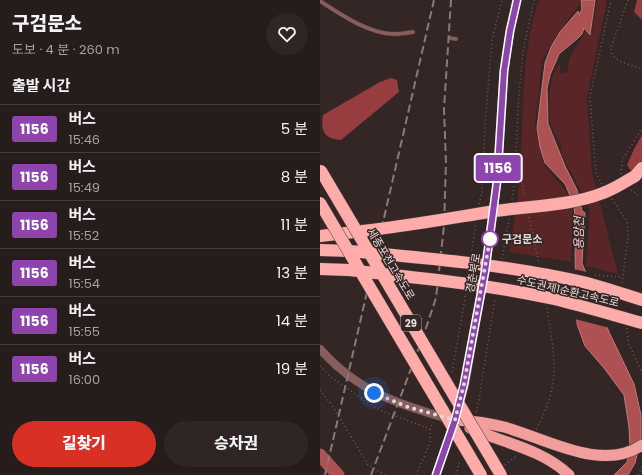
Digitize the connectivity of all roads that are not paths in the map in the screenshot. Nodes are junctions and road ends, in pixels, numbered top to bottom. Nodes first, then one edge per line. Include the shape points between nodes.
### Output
1 (517, 0) edge
2 (320, 1) edge
3 (413, 32) dead end
4 (450, 38) dead end
5 (456, 39) dead end
6 (320, 170) edge
7 (638, 172) edge
8 (320, 203) edge
9 (320, 236) edge
10 (320, 250) edge
11 (320, 269) edge
12 (642, 300) edge
13 (611, 314) junction
14 (642, 323) edge
15 (642, 331) edge
16 (320, 349) edge
17 (455, 420) junction
18 (642, 445) edge
19 (502, 471) edge
20 (436, 475) edge
21 (481, 475) edge
22 (569, 475) edge

1 - 17 street, 경춘북로 via 504,71 497,182 487,257
2 - 3 lane via 346,18 374,30 393,34
4 - 5 lane
6 - 19 highway, 세종포천고속도로 / 29, bridge
7 - 9 highway, bridge via 604,193 590,198
8 - 21 highway, 29, bridge
10 - 12 highway, 수도권제1순환고속도로, bridge via 448,259 585,282
11 - 13 highway, 수도권제1순환고속도로, bridge via 448,282 553,299
13 - 14 highway, 수도권제1순환고속도로, bridge
13 - 15 highway, bridge
16 - 17 street via 339,368 374,393 408,407
17 - 18 highway via 490,424 578,452 596,455 627,453
17 - 20 street, 경춘북로
17 - 22 highway via 559,466

